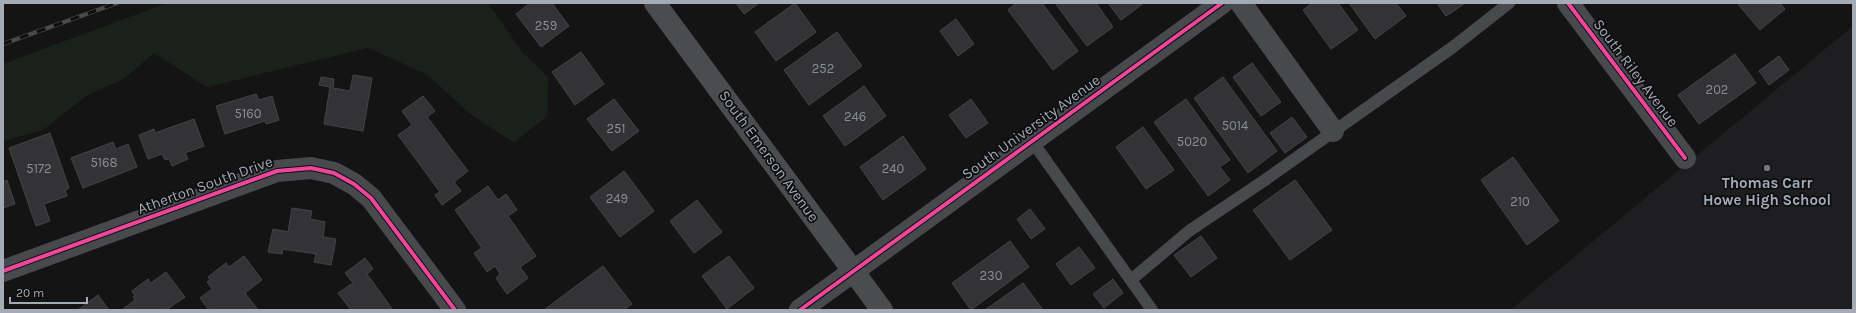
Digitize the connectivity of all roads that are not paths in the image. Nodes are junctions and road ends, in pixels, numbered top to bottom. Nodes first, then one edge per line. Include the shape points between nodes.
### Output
1 (656, 3) edge
2 (1222, 3) edge
3 (1241, 3) edge
4 (1509, 3) edge
5 (1568, 3) edge
6 (1333, 131) junction
7 (1032, 141) junction
8 (1685, 158) dead end
9 (3, 271) edge
10 (853, 271) junction
11 (1130, 280) junction
12 (455, 310) edge
13 (800, 310) edge
14 (882, 310) edge
15 (1152, 310) edge

1 - 10 main road, South Emerson Avenue
2 - 7 street, South University Avenue
3 - 6 street
4 - 6 lane via 1453,47
5 - 8 street, South Riley Avenue
6 - 11 lane via 1189,231
7 - 10 street, South University Avenue
7 - 11 lane
9 - 12 street, Atherton South Drive via 277,171 311,168 344,177 371,198
10 - 13 street, South University Avenue
10 - 14 main road, South Emerson Avenue
11 - 15 lane

